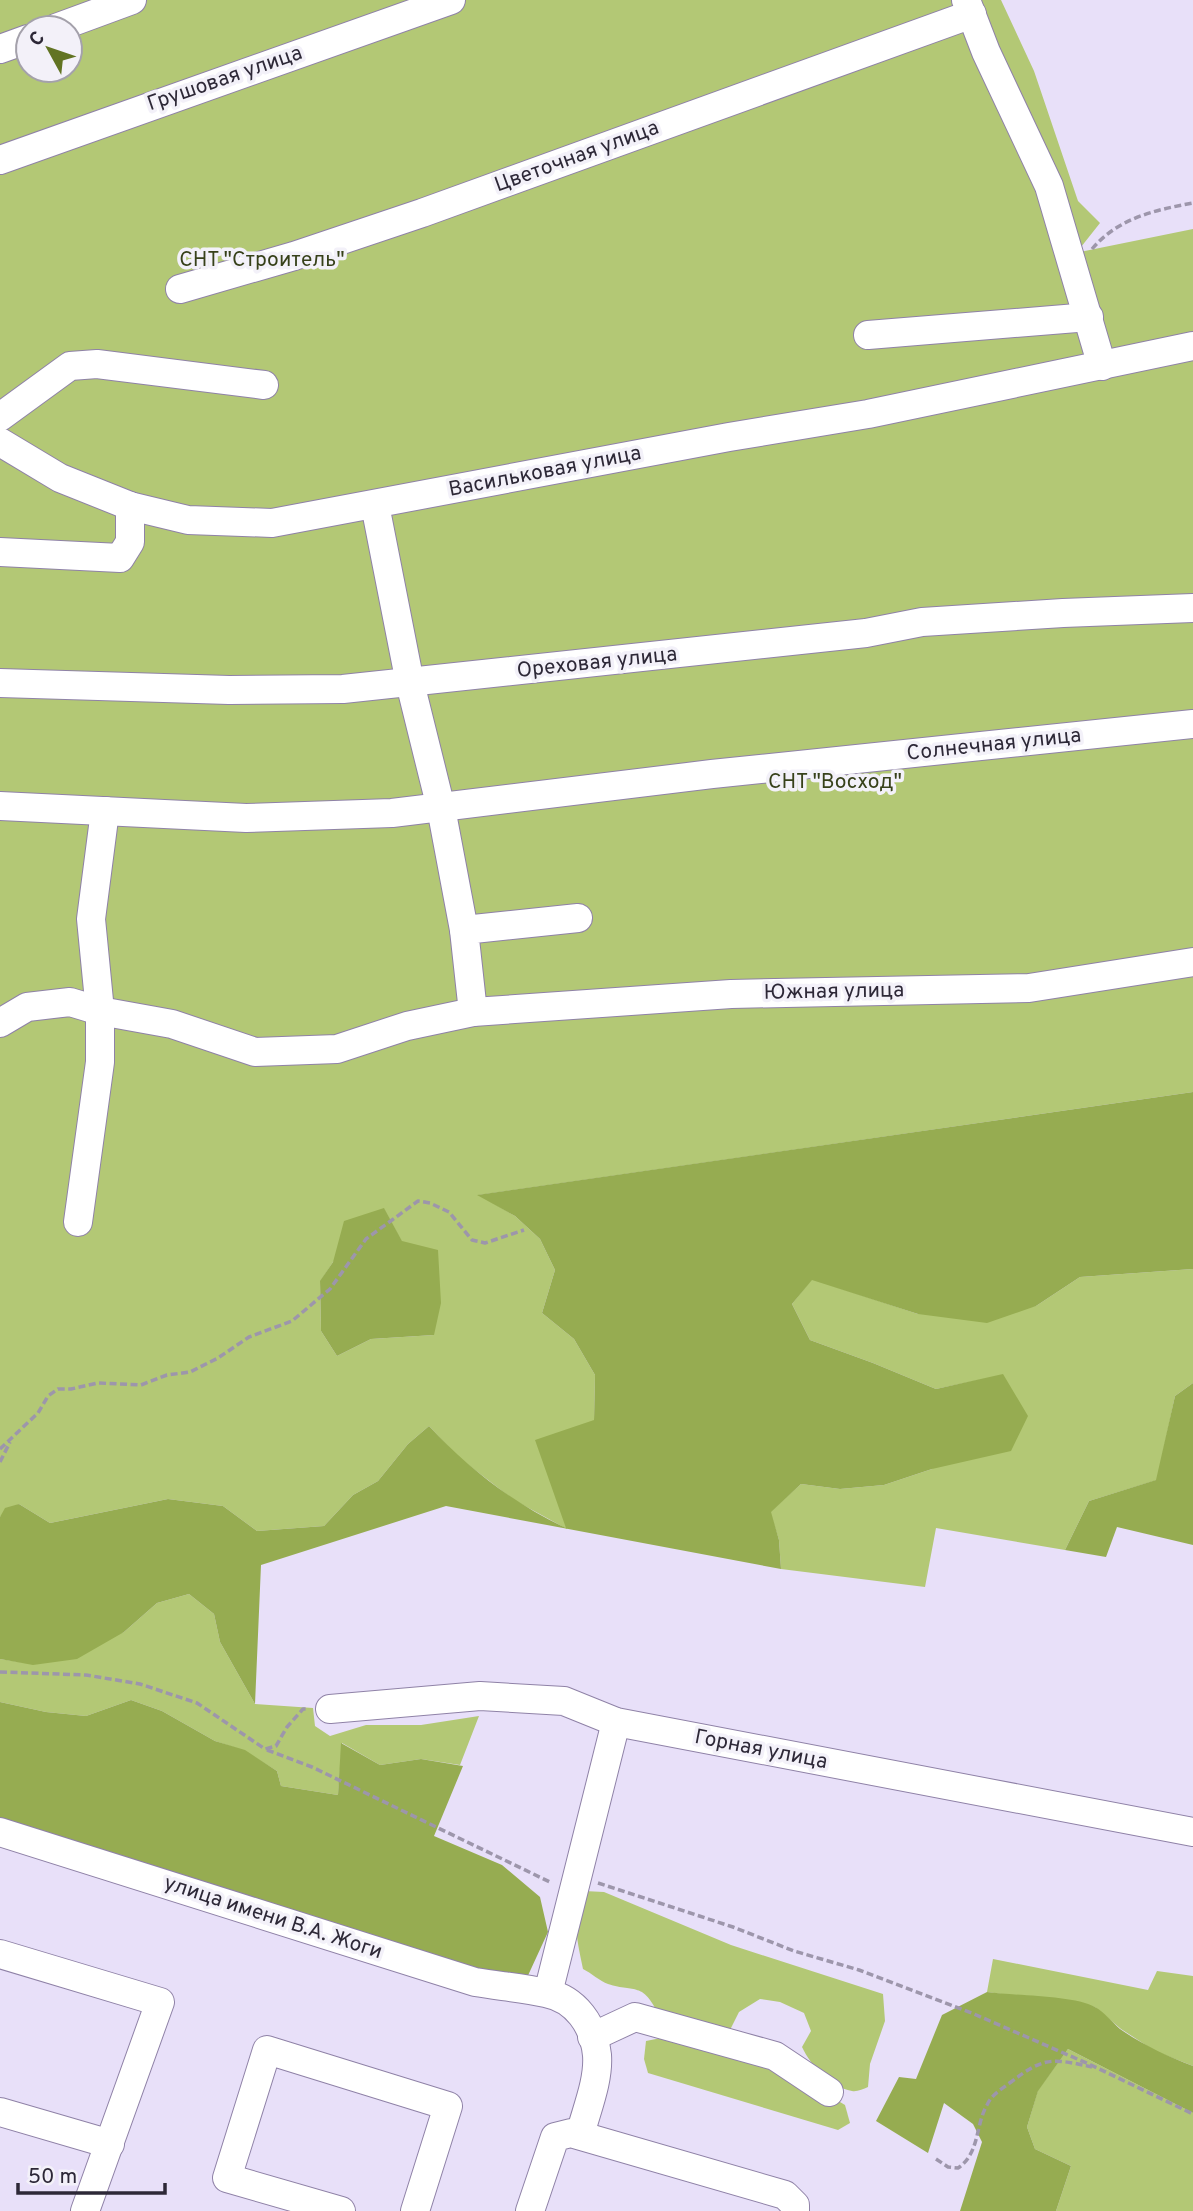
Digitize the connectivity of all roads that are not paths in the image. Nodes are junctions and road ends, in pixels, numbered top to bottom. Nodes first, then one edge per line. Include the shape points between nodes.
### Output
1 (132, 0) edge
2 (451, 0) edge
3 (969, 7) edge
4 (84, 18) edge
5 (0, 160) edge
6 (180, 289) dead end
7 (1089, 317) junction
8 (867, 335) dead end
9 (1193, 346) edge
10 (1102, 366) junction
11 (264, 385) dead end
12 (0, 417) edge
13 (0, 442) edge
14 (374, 505) junction
15 (130, 506) junction
16 (0, 552) edge
17 (1193, 608) edge
18 (0, 683) edge
19 (410, 683) junction
20 (1193, 724) edge
21 (0, 806) edge
22 (441, 808) junction
23 (105, 811) junction
24 (578, 918) dead end
25 (464, 930) junction
26 (1193, 962) edge
27 (100, 1011) junction
28 (473, 1012) junction
29 (0, 1023) edge
30 (78, 1222) dead end
31 (330, 1709) road end
32 (616, 1722) junction
33 (0, 1832) edge
34 (1193, 1832) edge
35 (0, 1954) edge
36 (548, 1993) junction
37 (592, 2037) junction
38 (829, 2092) dead end
39 (0, 2112) edge
40 (580, 2135) junction
41 (110, 2144) junction
42 (85, 2211) edge
43 (341, 2211) edge
44 (415, 2211) edge
45 (530, 2211) edge
46 (796, 2211) edge

1 - 4 street
2 - 5 street, Грушовая улица
3 - 6 street, Цветочная улица via 422,213
3 - 7 street via 1049,186
7 - 8 street
7 - 10 street
9 - 10 street, Васильковая улица
10 - 14 street, Васильковая улица
11 - 12 street via 97,364 70,366
13 - 15 street, Васильковая улица via 60,478
14 - 15 street, Васильковая улица via 272,523 188,520
14 - 19 street
15 - 16 street via 130,542 120,558
17 - 19 street, Ореховая улица via 922,622 866,633
18 - 19 street, Ореховая улица via 229,690 343,690
19 - 22 street
20 - 22 street, Солнечная улица via 712,774
21 - 23 street, Солнечная улица
22 - 23 street, Солнечная улица via 246,818
22 - 25 street
23 - 27 street via 92,919
24 - 25 street
25 - 28 street
26 - 28 street, Южная улица via 1029,988 731,994
27 - 28 street, Южная улица via 172,1024 255,1052 337,1049 407,1026
27 - 29 street, Южная улица via 70,1002 27,1007
27 - 30 street via 100,1062
31 - 32 street, Горная улица via 480,1696 564,1701
32 - 34 street, Горная улица
32 - 36 street
33 - 36 street, улица имени В.А. Жоги via 475,1982
35 - 41 street via 160,2001
36 - 37 street via 578,2011 589,2024
37 - 38 street via 635,2017 775,2056
37 - 40 street via 597,2055 595,2075
39 - 41 street
40 - 45 street via 555,2137
40 - 46 street via 785,2195
41 - 42 street
43 - 44 street via 227,2178 267,2050 448,2106

